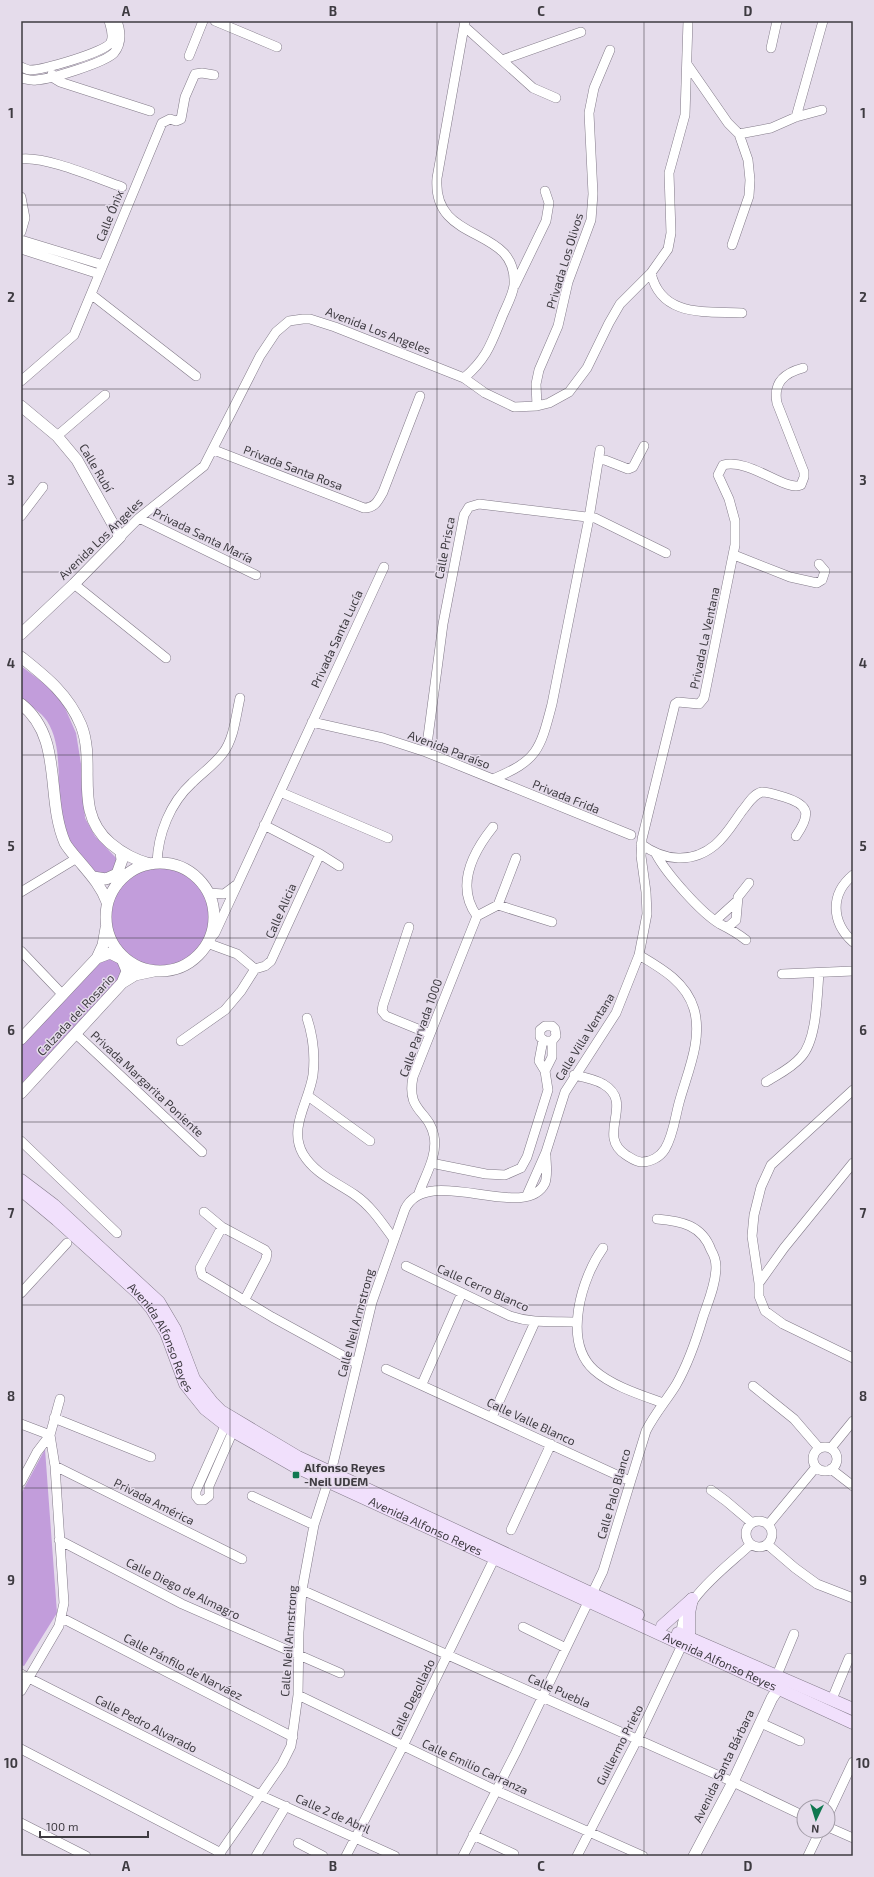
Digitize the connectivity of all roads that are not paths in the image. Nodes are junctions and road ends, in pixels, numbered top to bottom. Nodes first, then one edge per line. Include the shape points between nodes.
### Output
1 (109, 21) edge
2 (118, 21) edge
3 (203, 21) edge
4 (215, 21) edge
5 (688, 21) edge
6 (777, 21) edge
7 (824, 21) edge
8 (465, 24) edge
9 (582, 32) dead end
10 (277, 47) dead end
11 (771, 48) dead end
12 (610, 50) dead end
13 (189, 56) dead end
14 (502, 60) junction
15 (687, 64) junction
16 (21, 67) edge
17 (49, 67) junction
18 (214, 75) dead end
19 (53, 77) junction
20 (21, 78) edge
21 (556, 98) dead end
22 (822, 110) dead end
23 (150, 111) dead end
24 (796, 117) junction
25 (739, 134) junction
26 (21, 159) edge
27 (122, 187) dead end
28 (545, 191) dead end
29 (21, 197) edge
30 (21, 232) edge
31 (21, 240) edge
32 (732, 245) dead end
33 (21, 249) edge
34 (103, 265) junction
35 (651, 273) junction
36 (99, 274) junction
37 (514, 287) junction
38 (92, 295) junction
39 (742, 313) dead end
40 (803, 368) dead end
41 (196, 376) dead end
42 (464, 378) junction
43 (21, 381) edge
44 (105, 395) dead end
45 (420, 396) dead end
46 (21, 406) edge
47 (537, 406) junction
48 (57, 436) junction
49 (644, 446) dead end
50 (214, 450) junction
51 (600, 450) dead end
52 (598, 460) junction
53 (43, 487) dead end
54 (21, 516) edge
55 (139, 518) junction
56 (589, 518) junction
57 (120, 537) junction
58 (666, 553) dead end
59 (734, 555) junction
60 (819, 564) dead end
61 (384, 567) dead end
62 (256, 575) dead end
63 (74, 584) junction
64 (21, 634) edge
65 (21, 657) edge
66 (166, 658) dead end
67 (240, 698) dead end
68 (21, 704) edge
69 (312, 722) junction
70 (426, 752) junction
71 (493, 779) junction
72 (280, 792) junction
73 (264, 825) junction
74 (493, 827) dead end
75 (631, 835) dead end
76 (796, 836) dead end
77 (388, 838) dead end
78 (641, 841) junction
79 (121, 852) junction
80 (320, 854) junction
81 (656, 854) junction
82 (77, 858) junction
83 (516, 858) dead end
84 (154, 863) junction
85 (339, 866) dead end
86 (853, 875) edge
87 (93, 877) junction
88 (749, 883) dead end
89 (237, 884) junction
90 (21, 892) edge
91 (208, 893) junction
92 (737, 901) junction
93 (107, 902) junction
94 (498, 905) junction
95 (477, 916) junction
96 (716, 920) junction
97 (552, 922) dead end
98 (106, 926) junction
99 (409, 927) dead end
100 (728, 927) junction
101 (746, 940) dead end
102 (208, 941) junction
103 (853, 942) edge
104 (21, 951) edge
105 (639, 955) junction
106 (97, 958) junction
107 (256, 969) junction
108 (159, 970) junction
109 (853, 971) edge
110 (819, 973) junction
111 (782, 974) dead end
112 (122, 983) junction
113 (63, 995) junction
114 (307, 1018) dead end
115 (76, 1034) junction
116 (430, 1034) junction
117 (21, 1039) edge
118 (181, 1041) dead end
119 (547, 1041) dead end
120 (574, 1075) junction
121 (766, 1082) dead end
122 (853, 1090) edge
123 (21, 1093) edge
124 (308, 1096) junction
125 (21, 1141) edge
126 (370, 1141) dead end
127 (202, 1152) dead end
128 (431, 1163) junction
129 (853, 1163) edge
130 (21, 1180) edge
131 (21, 1190) edge
132 (420, 1193) junction
133 (204, 1212) dead end
134 (657, 1219) dead end
135 (222, 1227) junction
136 (117, 1233) dead end
137 (393, 1238) junction
138 (67, 1243) dead end
139 (603, 1248) dead end
140 (406, 1266) dead end
141 (759, 1283) junction
142 (21, 1293) edge
143 (462, 1293) junction
144 (244, 1300) junction
145 (535, 1322) junction
146 (577, 1322) junction
147 (853, 1358) edge
148 (356, 1363) junction
149 (386, 1369) dead end
150 (422, 1384) junction
151 (753, 1386) dead end
152 (60, 1399) dead end
153 (663, 1403) junction
154 (492, 1416) junction
155 (54, 1418) junction
156 (853, 1421) edge
157 (21, 1424) edge
158 (229, 1428) junction
159 (50, 1435) junction
160 (551, 1444) junction
161 (820, 1448) junction
162 (830, 1448) junction
163 (151, 1457) dead end
164 (55, 1466) junction
165 (816, 1467) junction
166 (831, 1469) junction
167 (330, 1476) junction
168 (630, 1481) junction
169 (21, 1482) edge
170 (853, 1486) edge
171 (711, 1490) dead end
172 (252, 1496) dead end
173 (752, 1523) junction
174 (314, 1525) junction
175 (768, 1525) junction
176 (511, 1530) dead end
177 (59, 1540) junction
178 (752, 1544) junction
179 (767, 1544) junction
180 (497, 1554) junction
181 (242, 1559) dead end
182 (302, 1590) junction
183 (590, 1597) junction
184 (853, 1598) edge
185 (692, 1599) junction
186 (62, 1618) junction
187 (662, 1626) junction
188 (523, 1627) dead end
189 (794, 1634) dead end
190 (684, 1638) junction
191 (566, 1648) junction
192 (448, 1654) junction
193 (298, 1656) junction
194 (850, 1658) dead end
195 (340, 1673) dead end
196 (777, 1675) junction
197 (25, 1676) edge
198 (778, 1688) junction
199 (21, 1691) edge
200 (298, 1695) junction
201 (542, 1697) junction
202 (832, 1699) junction
203 (853, 1709) edge
204 (761, 1723) junction
205 (853, 1723) edge
206 (292, 1737) junction
207 (637, 1740) junction
208 (800, 1741) dead end
209 (403, 1746) junction
210 (21, 1749) edge
211 (853, 1762) edge
212 (733, 1782) junction
213 (497, 1790) junction
214 (260, 1795) junction
215 (836, 1799) edge
216 (286, 1806) junction
217 (796, 1812) edge
218 (21, 1823) edge
219 (836, 1831) edge
220 (589, 1833) junction
221 (473, 1835) junction
222 (356, 1838) junction
223 (853, 1838) edge
224 (816, 1839) edge
225 (298, 1843) dead end
226 (220, 1854) edge
227 (514, 1854) dead end
228 (86, 1856) edge
229 (256, 1856) edge
230 (323, 1856) edge
231 (346, 1856) edge
232 (395, 1856) edge
233 (462, 1856) edge
234 (577, 1856) edge
235 (643, 1856) edge
236 (694, 1856) edge
237 (808, 1856) edge

1 - 17 street via 112,38 106,48
2 - 19 street via 120,42 112,54
3 - 13 street
4 - 10 street
5 - 15 street, Avenida Los Angeles
6 - 11 street
7 - 24 street
8 - 14 street
8 - 37 street via 437,178 438,195 442,208 450,218 502,251 510,261
9 - 14 street
12 - 47 street, Privada Los Olivos via 594,88 589,113 593,194 591,220 568,282 558,326 539,370 536,384
14 - 21 street via 533,88
15 - 25 street via 724,118
15 - 35 street, Avenida Los Angeles via 685,115 669,173 670,241 665,256
16 - 17 street via 30,70
17 - 19 street
18 - 34 street, Calle Ónix via 195,74 185,97 181,119 170,119 162,123
19 - 20 street via 35,80
19 - 23 street via 60,82
22 - 24 street
24 - 25 street via 771,128
25 - 32 street via 748,160 750,187
26 - 27 street via 50,163
28 - 37 street via 549,203 546,221
29 - 30 street via 25,218
31 - 34 street
33 - 36 street
34 - 36 street, Calle Ónix
35 - 39 street via 655,286 662,296 682,308
35 - 47 street, Avenida Los Angeles via 620,304 586,368 569,392
36 - 38 street, Calle Ónix
37 - 42 street via 483,359
38 - 41 street
38 - 43 street, Calle Ónix via 74,335
40 - 59 street, Privada La Ventana via 785,375 776,392 777,403 802,465 804,477 800,486 793,486 735,463 723,465 718,475 735,521
42 - 47 street, Avenida Los Angeles via 485,393 514,407
42 - 50 street, Avenida Los Angeles via 318,322 303,318 294,320 284,324 276,332 260,356
44 - 48 street
45 - 50 street, Privada Santa Rosa via 379,499 372,507 364,508
46 - 48 street, Calle Rubí
48 - 57 street, Calle Rubí via 85,472
49 - 52 street via 633,467 628,469 605,460
50 - 55 street, Avenida Los Angeles via 201,470
51 - 52 street, Avenida Paraíso
52 - 56 street, Avenida Paraíso
53 - 54 street
55 - 57 street, Avenida Los Angeles
55 - 62 street, Privada Santa María
56 - 58 street, Calle Prisca via 595,518
56 - 70 street, Calle Prisca via 479,504 471,505 467,509 443,624
56 - 71 street, Avenida Paraíso via 544,733 531,758
57 - 63 street, Avenida Los Angeles
59 - 60 street via 790,577 817,583 822,580 825,571
59 - 78 street, Privada La Ventana via 704,698 699,704 675,704
61 - 69 street, Privada Santa Lucía
63 - 64 street, Avenida Los Angeles
63 - 66 street
65 - 79 street, Calzada del Rosario via 52,681 74,710 86,745 89,809 95,824 106,839
67 - 84 street via 231,735 223,753 191,784 172,808 161,833
68 - 82 street via 32,713 43,729 50,752 60,826 66,844
69 - 70 street, Avenida Paraíso via 383,738
69 - 72 street
70 - 71 street, Avenida Paraíso
71 - 75 street, Privada Frida
72 - 73 street
72 - 77 street
73 - 80 street
73 - 89 street
74 - 95 street via 478,846 468,875 468,900
76 - 81 street via 806,819 802,804 762,792 751,800 715,845 707,850 673,859
78 - 81 street
78 - 105 street, Calle Villa Ventana via 648,914
79 - 84 street, Calzada del Rosario via 137,860
79 - 87 street via 122,860 117,874 106,879
80 - 85 street
80 - 107 street, Calle Alicia via 271,961
81 - 96 street via 661,864 698,906
82 - 87 street
82 - 90 street
83 - 94 street
84 - 91 street, Calzada del Rosario via 169,863 182,867 201,882
84 - 93 street, Calzada del Rosario via 140,867 125,877
86 - 103 street via 838,894 836,904 840,926
87 - 93 street
88 - 92 street
89 - 91 street via 224,894
89 - 102 street via 217,929
91 - 102 street, Calzada del Rosario via 213,918
92 - 96 street
92 - 100 street via 736,920
93 - 98 street, Calzada del Rosario
94 - 95 street
94 - 97 street
95 - 116 street, Calle Parvada 1000
96 - 100 street
98 - 106 street, Calzada del Rosario via 103,945
98 - 108 street, Calzada del Rosario via 114,943 126,957 141,966
99 - 116 street via 382,1004 382,1011 386,1016
100 - 101 street
102 - 107 street via 237,954
102 - 108 street, Calzada del Rosario via 188,964 179,968
104 - 113 street
105 - 120 street, Calle Villa Ventana via 616,1013
105 - 120 street via 665,971 681,985 695,1015 694,1050 665,1149 652,1160 639,1162 620,1151 613,1138 616,1109 614,1095 608,1087 598,1081
106 - 112 street via 110,954 122,959 127,971
106 - 113 street, Calzada del Rosario
107 - 118 street via 225,1010
108 - 112 street, Calzada del Rosario via 140,973
109 - 110 street
110 - 111 street
110 - 121 street via 808,1047 797,1061
112 - 115 street, Calzada del Rosario
113 - 117 street, Calzada del Rosario
114 - 124 street via 313,1062
115 - 123 street, Calzada del Rosario
115 - 127 street, Privada Margarita Poniente
116 - 128 street, Calle Parvada 1000 via 413,1077 412,1088 414,1104 427,1119 434,1136
119 - 128 street via 539,1061 545,1071 548,1090 527,1157 521,1168 506,1175 486,1174
120 - 132 street, Calle Villa Ventana via 560,1103 546,1152 527,1195 512,1198 430,1190
122 - 141 street via 771,1165 766,1173 754,1215 752,1236
124 - 126 street
124 - 137 street via 298,1126 298,1141 302,1152 313,1168 369,1207
125 - 136 street
128 - 132 street, Calle Parvada 1000
129 - 141 street
130 - 167 main road, Avenida Alfonso Reyes via 54,1205 159,1302 174,1329 194,1379 221,1411
131 - 158 main road, Avenida Alfonso Reyes via 147,1304 159,1320 185,1384 205,1409
132 - 137 street, Calle Neil Armstrong via 408,1203
133 - 135 street
134 - 153 street, Calle Palo Blanco via 681,1222 697,1228 710,1246 716,1268 691,1355
135 - 144 street via 200,1271 202,1275
135 - 144 street via 267,1253 266,1260
137 - 148 street, Calle Neil Armstrong
138 - 142 street
139 - 146 street via 583,1289
140 - 143 street, Calle Cerro Blanco
141 - 147 street via 762,1305 771,1317
143 - 145 street, Calle Cerro Blanco via 510,1316
143 - 150 street
144 - 148 street
145 - 146 street, Calle Cerro Blanco
145 - 154 street
146 - 153 street via 586,1360 595,1371
148 - 167 street, Calle Neil Armstrong
149 - 150 street, Calle Valle Blanco
150 - 154 street, Calle Valle Blanco
151 - 161 street via 794,1419
152 - 155 street
153 - 168 street, Calle Palo Blanco via 646,1431
154 - 160 street, Calle Valle Blanco
155 - 159 street
155 - 163 street
156 - 162 street
157 - 159 street
158 - 158 street via 196,1491 199,1500 209,1496 209,1486
158 - 167 main road, Avenida Alfonso Reyes via 294,1466
159 - 164 street
159 - 169 street via 37,1452
160 - 168 street, Calle Valle Blanco
160 - 176 street
161 - 162 street
161 - 165 street via 812,1456
162 - 166 street via 837,1456 837,1461
164 - 177 street
164 - 181 street, Privada América
165 - 166 street via 823,1471
165 - 175 street
166 - 170 street
167 - 174 street, Calle Neil Armstrong
167 - 180 main road, Avenida Alfonso Reyes
168 - 183 street, Calle Palo Blanco via 610,1551
171 - 173 street
172 - 174 street
173 - 175 street via 762,1521
173 - 178 street via 746,1532 748,1541
174 - 182 street, Calle Neil Armstrong
175 - 179 street via 772,1534
177 - 186 street via 64,1589
177 - 193 street, Calle Diego de Almagro via 182,1604
178 - 179 street via 759,1547
178 - 185 street
179 - 184 street via 817,1584
180 - 183 main road, Avenida Alfonso Reyes
180 - 192 street, Calle Degollado
182 - 192 street, Calle Puebla
182 - 193 street, Calle Neil Armstrong
183 - 187 main road, Avenida Alfonso Reyes
183 - 190 main road, Avenida Alfonso Reyes
183 - 191 street, Calle Palo Blanco
185 - 187 main road
185 - 190 main road
186 - 197 street via 52,1640
186 - 206 street, Calle Pánfilo de Narváez
187 - 190 main road, Avenida Alfonso Reyes
188 - 191 street
189 - 196 street
190 - 196 main road, Avenida Alfonso Reyes
190 - 198 main road, Avenida Alfonso Reyes
190 - 207 street, Guillermo Prieto
191 - 201 street, Calle Palo Blanco
192 - 201 street, Calle Puebla
192 - 209 street, Calle Degollado
193 - 195 street, Calle Diego de Almagro
193 - 200 street, Calle Neil Armstrong
194 - 202 street
196 - 202 main road, Avenida Alfonso Reyes
197 - 199 street
197 - 214 street, Calle Pedro Alvarado
198 - 202 main road via 816,1698
198 - 204 street, Avenida Santa Bárbara
198 - 205 main road, Avenida Alfonso Reyes
200 - 206 street, Calle Neil Armstrong
200 - 209 street, Calle Emilio Carranza
201 - 207 street, Calle Puebla
201 - 213 street, Calle Palo Blanco
202 - 203 main road, Avenida Alfonso Reyes
204 - 208 street
204 - 212 street, Avenida Santa Bárbara
206 - 214 street, Calle Neil Armstrong via 288,1756
207 - 212 street, Calle Puebla
207 - 220 street, Guillermo Prieto
209 - 213 street, Calle Emilio Carranza
209 - 222 street, Calle Degollado
210 - 226 street
211 - 215 street
212 - 217 street, Calle Puebla
212 - 236 street, Avenida Santa Bárbara
213 - 220 street, Calle Emilio Carranza
213 - 221 street, Calle Palo Blanco
214 - 216 street, Calle 2 de Abril
214 - 226 street, Calle Neil Armstrong
216 - 222 street, Calle 2 de Abril
216 - 229 street
218 - 228 street
219 - 223 street
220 - 234 street, Guillermo Prieto
220 - 235 street, Calle Emilio Carranza
221 - 227 street
221 - 233 street, Calle Palo Blanco
222 - 231 street, Calle Degollado
222 - 232 street, Calle 2 de Abril
224 - 237 street
225 - 230 street

